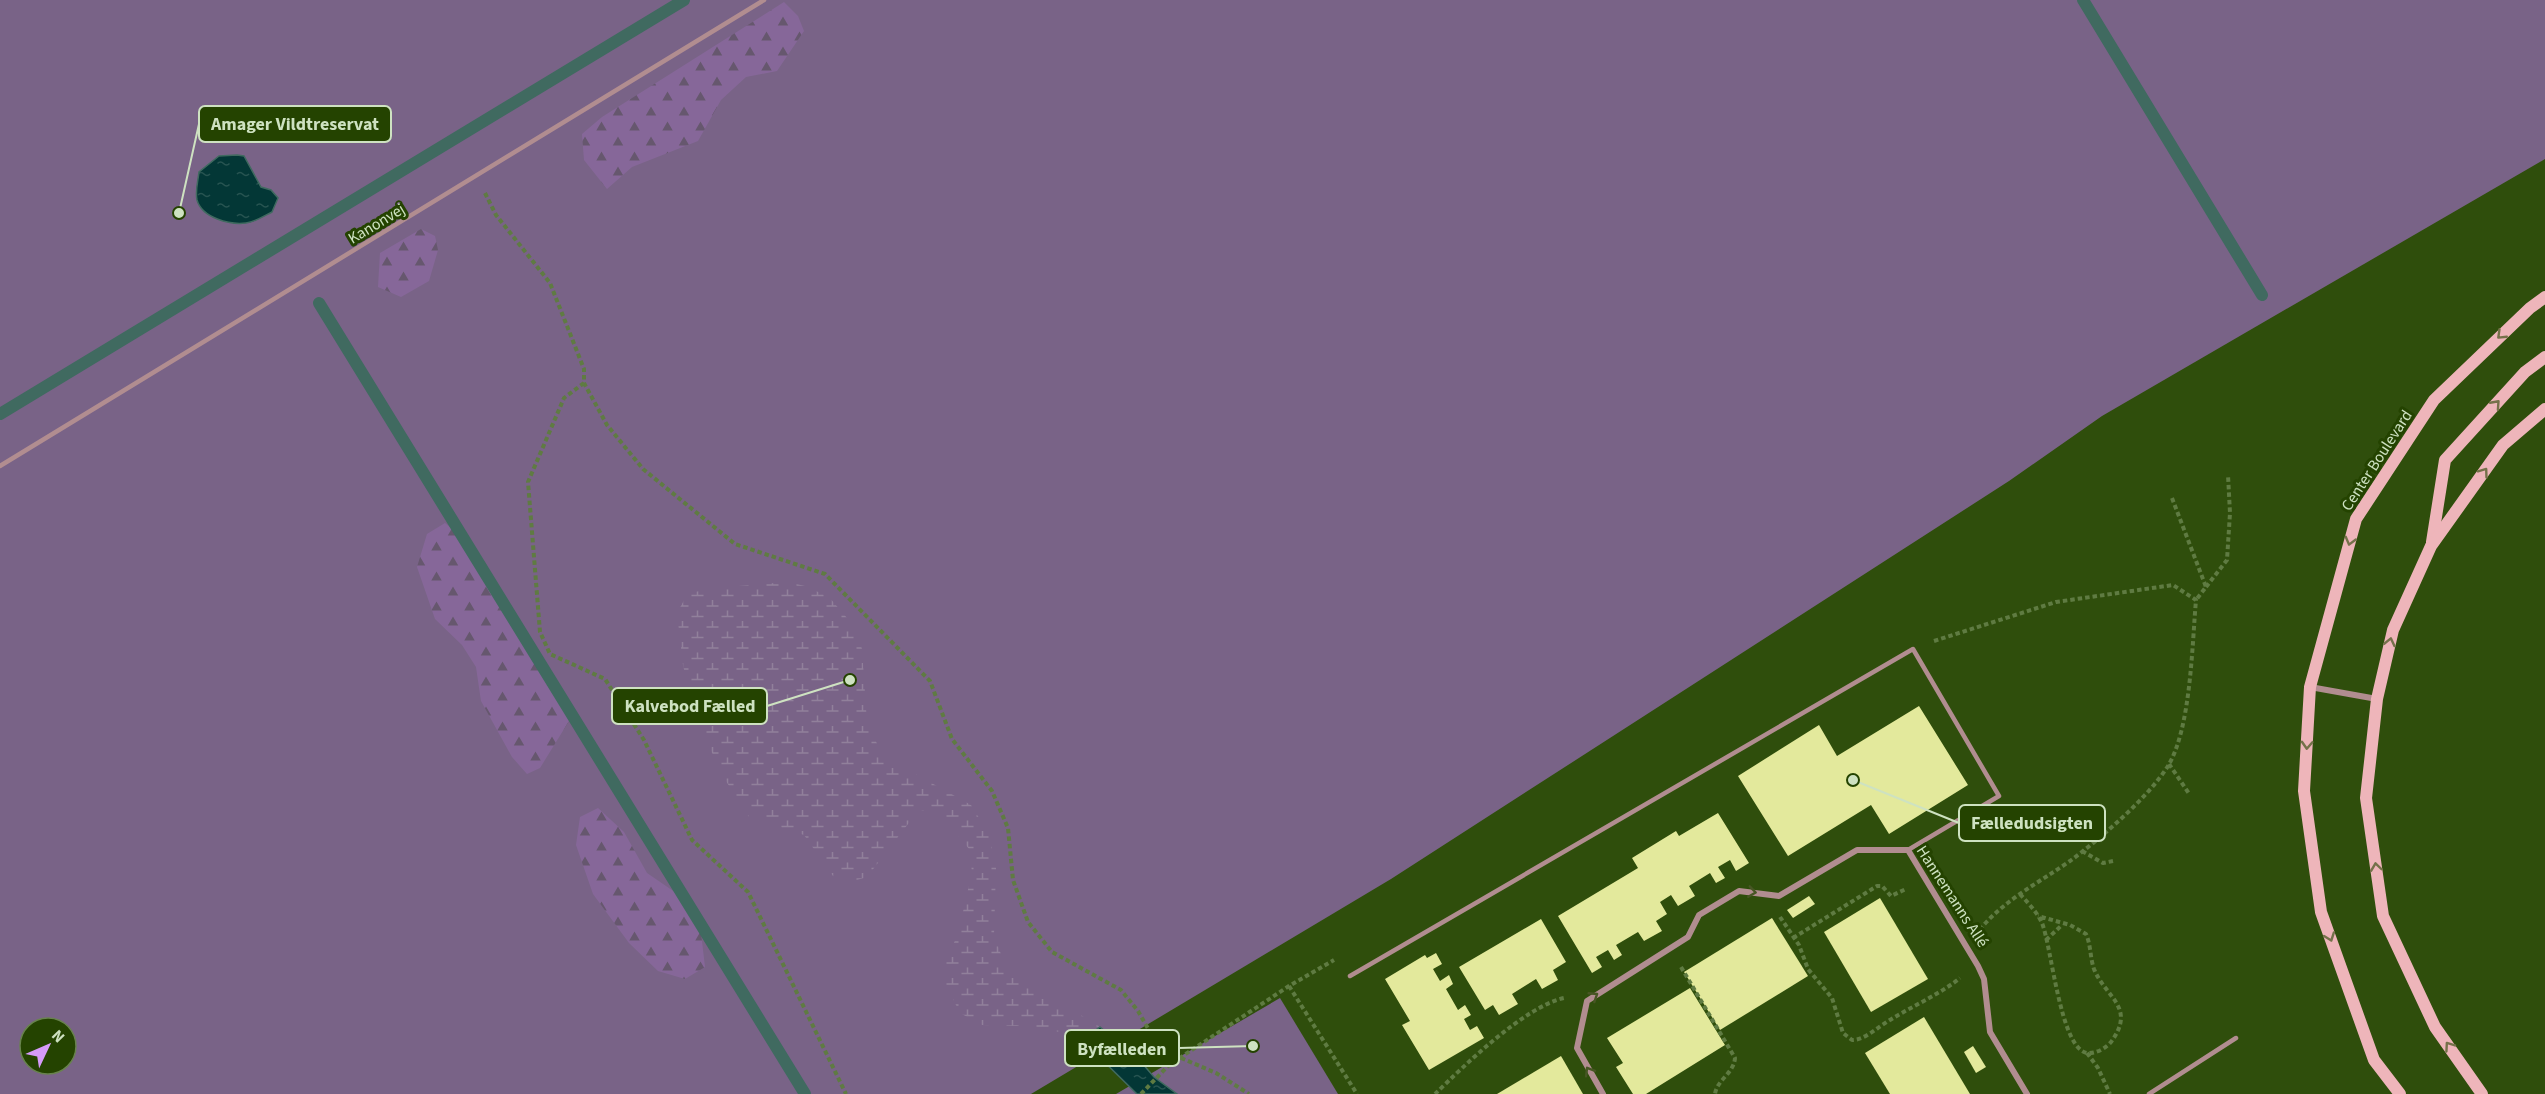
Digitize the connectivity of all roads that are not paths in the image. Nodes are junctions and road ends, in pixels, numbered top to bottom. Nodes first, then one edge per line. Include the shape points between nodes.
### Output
1 (764, 0) edge
2 (2545, 297) edge
3 (2545, 357) edge
4 (2545, 409) edge
5 (0, 465) edge
6 (2431, 546) junction
7 (2310, 687) junction
8 (2377, 699) junction
9 (1908, 850) junction
10 (1350, 976) dead end
11 (2236, 1038) dead end
12 (1603, 1094) edge
13 (2027, 1094) edge
14 (2149, 1094) edge
15 (2400, 1094) edge
16 (2482, 1094) edge

1 - 5 lane, Kanonvej
2 -> 7 street, Center Boulevard via 2434,400 2356,519
6 -> 3 street via 2445,460 2525,372
6 -> 4 street via 2503,445
8 -> 6 street via 2393,630
7 - 8 street
7 -> 15 street via 2304,791 2321,912 2374,1060
16 -> 8 street via 2435,1027 2383,916 2366,798
9 - 10 lane via 1999,796 1912,649
12 -> 9 street, Hannemanns Allé via 1577,1048 1585,1002 1688,937 1699,915 1739,891 1781,895 1857,850
9 - 13 street, Hannemanns Allé via 1978,966 1984,979 1990,1032
11 - 14 lane

